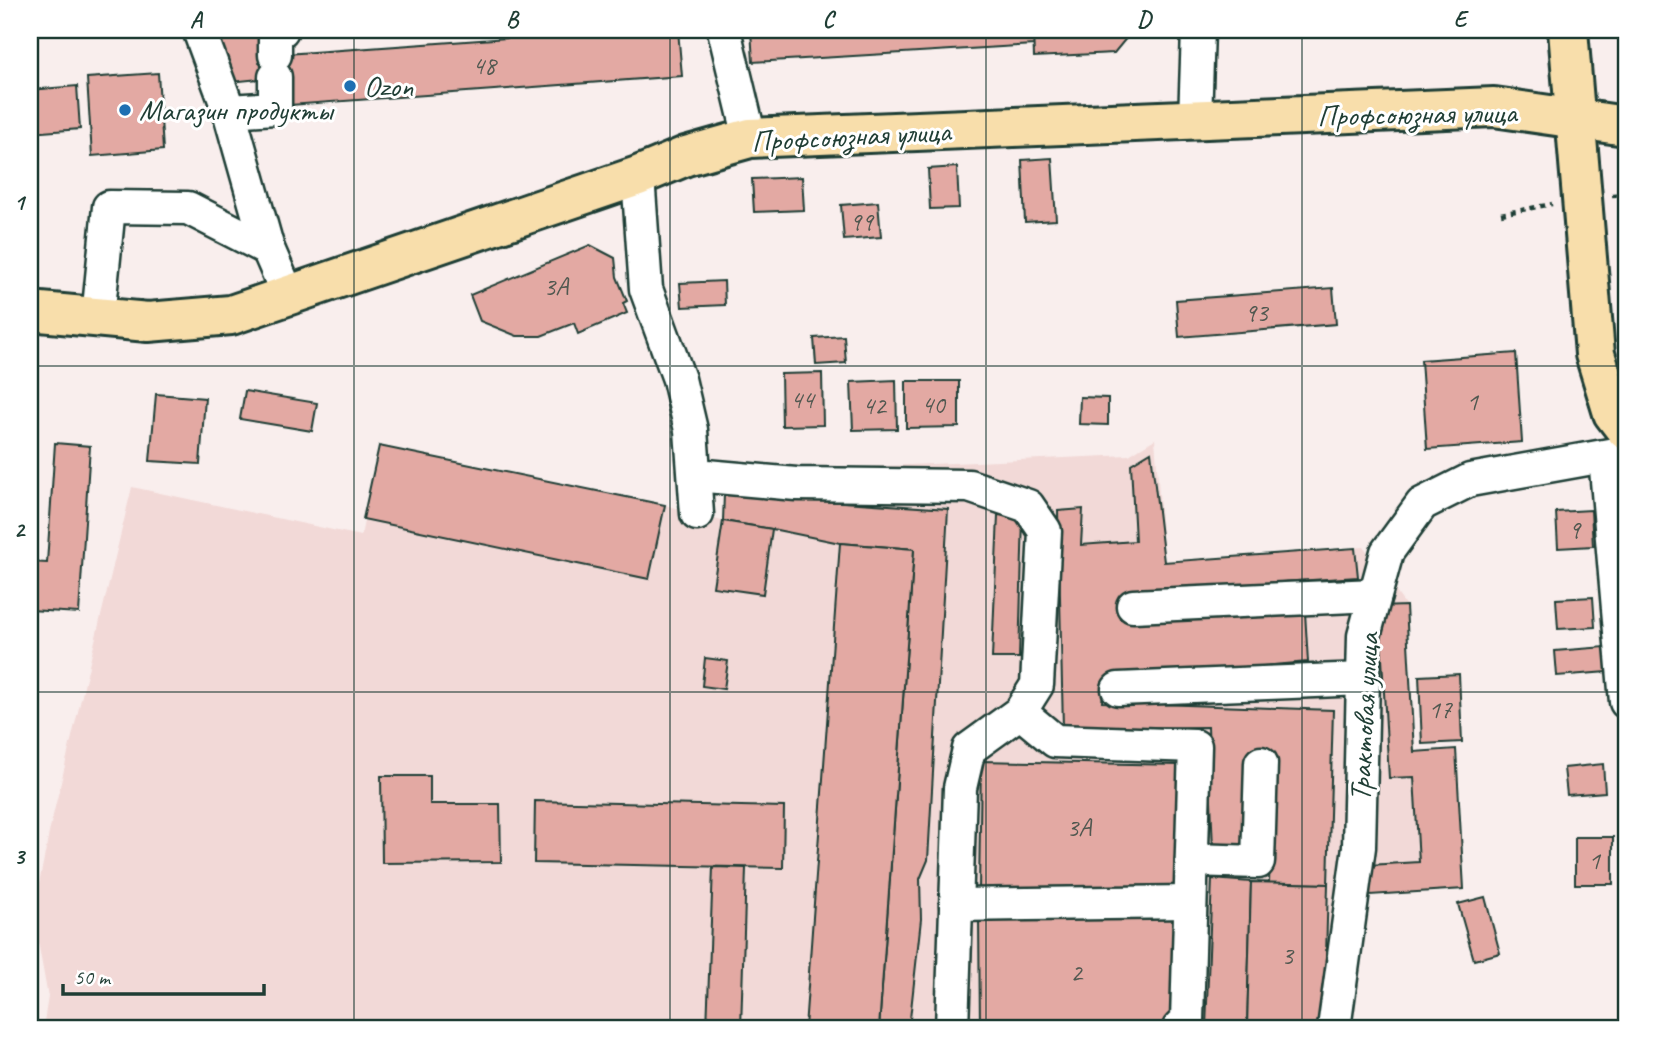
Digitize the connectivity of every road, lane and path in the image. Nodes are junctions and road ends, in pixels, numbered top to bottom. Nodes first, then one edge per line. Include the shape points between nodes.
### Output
1 (200, 30) edge
2 (724, 30) edge
3 (1198, 30) edge
4 (1568, 30) edge
5 (277, 54) edge
6 (229, 111) junction
7 (1574, 118) junction
8 (1195, 120) junction
9 (1626, 126) edge
10 (750, 138) junction
11 (638, 176) junction
12 (268, 249) junction
13 (288, 295) junction
14 (30, 312) edge
15 (98, 318) junction
16 (1619, 446) edge
17 (695, 475) junction
18 (697, 514) dead end
19 (1375, 595) junction
20 (1133, 606) dead end
21 (1363, 680) junction
22 (1118, 689) dead end
23 (1626, 702) edge
24 (1020, 712) junction
25 (1261, 763) dead end
26 (1192, 860) junction
27 (1190, 902) junction
28 (956, 905) junction
29 (952, 1028) edge
30 (1179, 1028) edge
31 (1334, 1028) edge

1 - 6 street
2 - 10 street
3 - 8 street
4 - 7 main road
5 - 6 street via 275,108
6 - 12 street
7 - 8 main road, Профсоюзная улица via 1494,107
7 - 9 main road, Профсоюзная улица
7 - 16 main road via 1595,355
8 - 10 main road, Профсоюзная улица
10 - 11 main road, Профсоюзная улица via 686,156
11 - 13 main road, Профсоюзная улица
11 - 17 street via 646,289 679,379 691,429
12 - 13 street
12 - 15 street via 188,208 109,207
13 - 15 main road, Профсоюзная улица via 231,316 148,322
14 - 15 main road, Профсоюзная улица
16 - 19 street, Трактовая улица via 1470,480 1422,504 1387,552
16 - 23 street
17 - 18 street
17 - 24 street via 796,484 969,485 1028,506 1045,531 1037,685
19 - 20 street
19 - 21 street, Трактовая улица via 1364,636
21 - 22 street
21 - 31 street, Трактовая улица via 1359,847
24 - 26 street via 1055,741 1195,746
24 - 28 street via 969,749 960,788
25 - 26 street via 1258,862
26 - 27 street
27 - 28 street
27 - 30 street via 1187,1020
28 - 29 street

